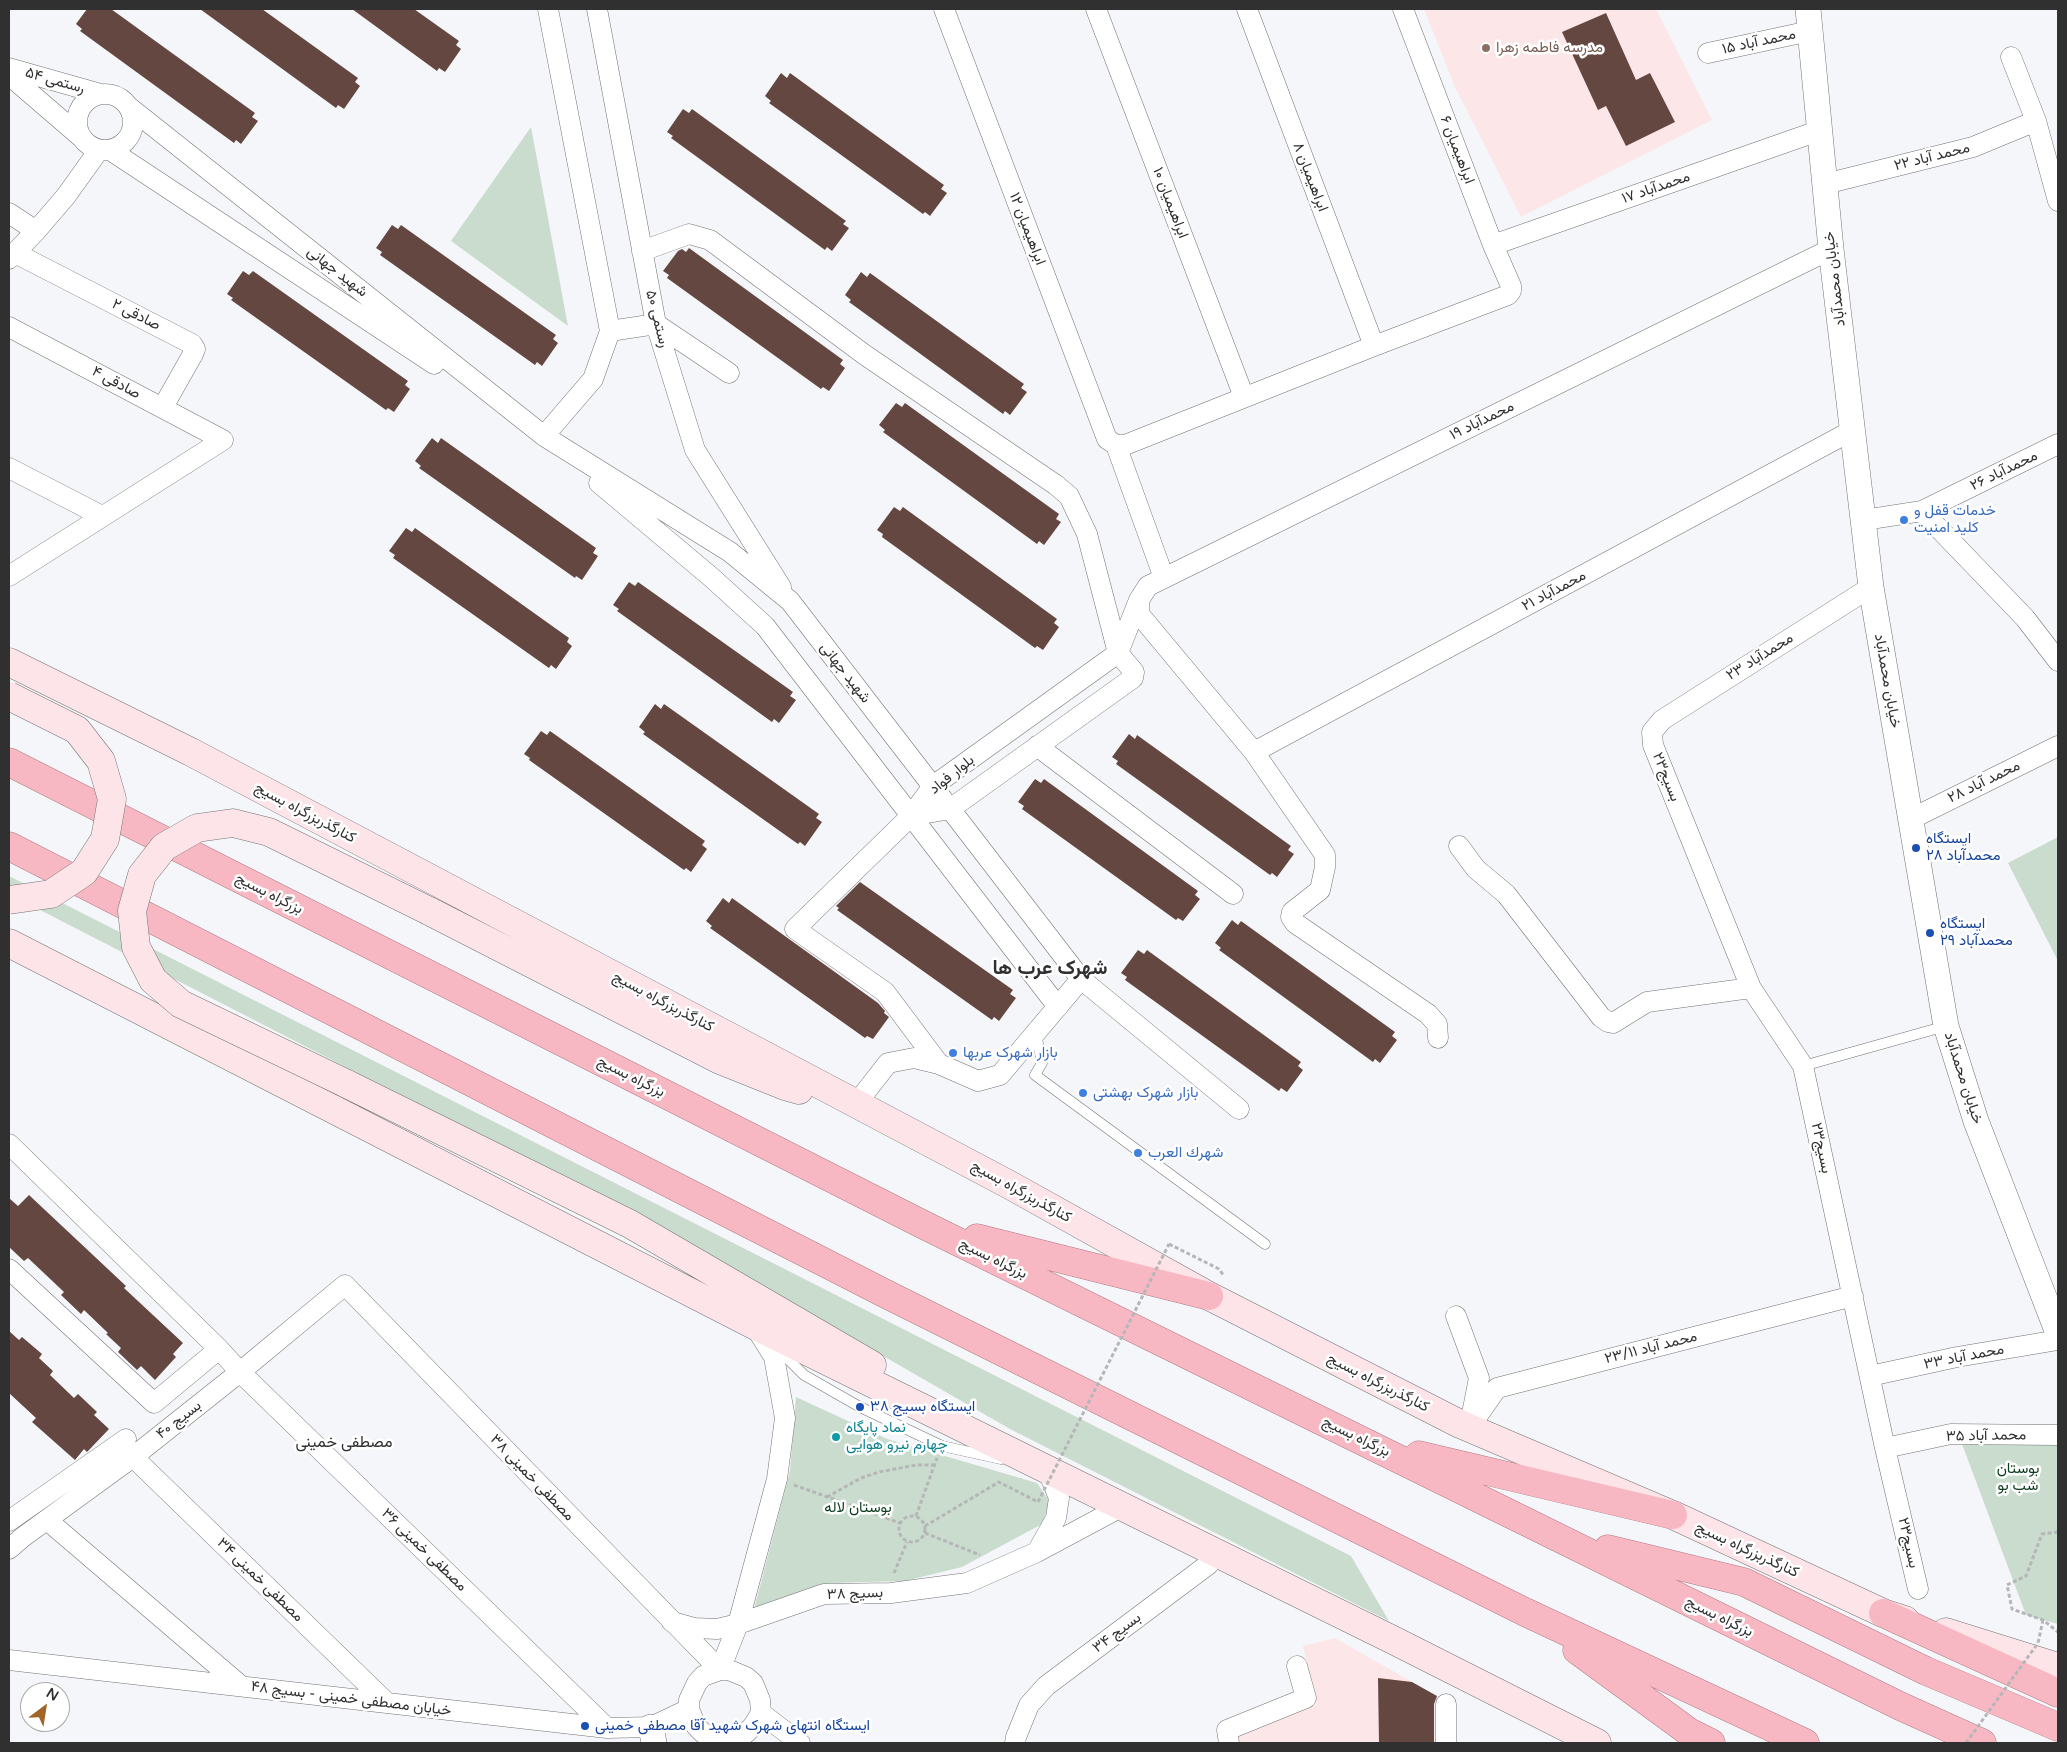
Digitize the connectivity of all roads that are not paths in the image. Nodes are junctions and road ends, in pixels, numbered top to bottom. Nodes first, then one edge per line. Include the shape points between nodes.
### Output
1 (548, 9) edge
2 (598, 9) edge
3 (944, 9) edge
4 (1096, 9) edge
5 (1246, 9) edge
6 (1404, 9) edge
7 (1809, 20) edge
8 (1708, 53) dead end
9 (2011, 57) dead end
10 (9, 68) edge
11 (9, 75) edge
12 (101, 94) junction
13 (129, 107) junction
14 (2036, 121) junction
15 (1818, 131) junction
16 (81, 137) junction
17 (105, 150) junction
18 (1825, 184) junction
19 (2058, 200) edge
20 (9, 213) edge
21 (36, 231) junction
22 (1493, 245) junction
23 (1830, 249) junction
24 (642, 251) junction
25 (12, 256) edge
26 (656, 324) junction
27 (9, 327) edge
28 (610, 331) junction
29 (1374, 346) junction
30 (728, 373) dead end
31 (1244, 398) junction
32 (163, 407) junction
33 (1853, 430) junction
34 (544, 436) junction
35 (1116, 444) junction
36 (2058, 444) edge
37 (9, 468) edge
38 (1922, 511) junction
39 (102, 516) junction
40 (1864, 520) junction
41 (9, 576) edge
42 (1164, 578) junction
43 (1871, 587) junction
44 (1139, 600) junction
45 (790, 601) junction
46 (1118, 653) junction
47 (2058, 661) edge
48 (9, 662) edge
49 (9, 696) edge
50 (1652, 732) joint
51 (1038, 746) junction
52 (2058, 746) edge
53 (1254, 752) junction
54 (9, 762) edge
55 (933, 786) junction
56 (950, 809) junction
57 (911, 816) junction
58 (1911, 819) junction
59 (9, 846) edge
60 (1459, 846) dead end
61 (1233, 894) dead end
62 (9, 900) edge
63 (9, 943) edge
64 (1081, 979) junction
65 (1751, 988) junction
66 (1058, 1007) junction
67 (1946, 1026) junction
68 (1036, 1034) junction
69 (1438, 1038) dead end
70 (939, 1064) junction
71 (1803, 1066) junction
72 (856, 1104) junction
73 (1239, 1108) dead end
74 (9, 1144) edge
75 (924, 1225) junction
76 (1265, 1244) dead end
77 (9, 1269) edge
78 (345, 1285) joint
79 (1209, 1296) junction
80 (1853, 1296) junction
81 (1456, 1316) dead end
82 (754, 1325) junction
83 (2058, 1333) edge
84 (2058, 1340) edge
85 (219, 1349) junction
86 (240, 1372) junction
87 (1870, 1376) junction
88 (1469, 1428) junction
89 (2058, 1435) edge
90 (1370, 1444) junction
91 (129, 1448) junction
92 (1885, 1448) junction
93 (1047, 1469) junction
94 (1123, 1506) junction
95 (1673, 1516) junction
96 (47, 1520) junction
97 (9, 1521) edge
98 (1560, 1537) junction
99 (9, 1549) edge
100 (1037, 1552) junction
101 (1209, 1564) dead end
102 (1918, 1589) dead end
103 (1525, 1612) junction
104 (1883, 1613) junction
105 (672, 1622) junction
106 (738, 1624) junction
107 (9, 1660) edge
108 (1297, 1666) dead end
109 (2058, 1667) edge
110 (720, 1670) junction
111 (240, 1685) junction
112 (2058, 1693) edge
113 (388, 1703) junction
114 (1446, 1704) dead end
115 (689, 1709) junction
116 (761, 1713) junction
117 (2058, 1727) edge
118 (607, 1728) junction
119 (653, 1735) edge
120 (1575, 1737) edge
121 (744, 1740) edge
122 (800, 1743) edge
123 (1016, 1743) edge
124 (1229, 1743) edge
125 (1446, 1743) edge
126 (1597, 1743) edge
127 (1711, 1743) edge
128 (1805, 1743) edge
129 (1982, 1743) edge

1 - 28 street
2 - 24 street, رستمی ۵۰
3 - 35 street, ابراهیمیان ۱۲ via 1107,439
4 - 31 street, ابراهیمیان ۱۰
5 - 29 street, ابراهیمیان ۸
6 - 22 street, ابراهیمیان ۶
7 - 8 street, محمد آباد ۱۵
7 - 15 street, خیابان محمدآباد
9 - 14 street
10 - 12 street, رستمی ۵۴
11 - 16 street, رستمی ۵۴
12 - 13 street via 112,94
12 - 16 street via 82,105 77,116
13 - 17 street via 133,128 129,139 121,146
13 - 34 street, شهید جهانی
14 - 18 street, محمد آباد ۲۲ via 1973,147
14 - 19 street
15 - 18 street, خیابان محمدآباد
15 - 22 street, محمدآباد ۱۷
16 - 17 street via 89,145
17 - 21 street, صادقی ۲
17 - 34 street, شهید جهانی
18 - 23 street, خیابان محمدآباد
20 - 21 street
21 - 25 street, صادقی ۲
22 - 29 street, ابراهیمیان ۶ via 1511,286 1508,295
23 - 33 street, خیابان محمدآباد
23 - 42 street, محمدآباد ۱۹
24 - 26 street, رستمی ۵۰
24 - 46 street via 689,234 710,240 864,355 1056,485 1069,496 1087,534
25 - 32 street, صادقی ۲ via 192,344 193,354
26 - 28 street
26 - 30 street
26 - 45 street, رستمی ۵۰ via 695,450
27 - 32 street, صادقی ۴
28 - 34 street via 593,379
29 - 31 street
31 - 35 street via 1125,445
32 - 39 street, صادقی ۴ via 223,440
33 - 40 street, خیابان محمدآباد
33 - 53 street, محمدآباد ۲۱
34 - 45 street, شهید جهانی via 730,552
34 - 57 street, شهید جهانی via 765,626
35 - 42 street, ابراهیمیان ۱۲
36 - 38 street, محمدآباد ۲۶
37 - 39 street
38 - 40 street, محمدآباد ۲۶
38 - 47 street via 2025,618
39 - 41 street
40 - 43 street, خیابان محمدآباد
42 - 44 street, محمدآباد ۱۹ via 1148,586
43 - 50 street, محمدآباد ۲۳ via 1662,720
43 - 58 street, خیابان محمدآباد
44 - 46 street
44 - 53 street via 1139,614
45 - 55 street, شهید جهانی
46 - 51 street, بلوار فواد via 1135,675
46 - 55 street, بلوار فواد
48 - 72 main road, کنارگذربزرگراه بسیج via 191,752
49 - 62 main road, bridge via 77,730 101,761 112,799 105,839 84,872 51,894
50 - 65 street, بسیج۲۳ via 1653,745
51 - 56 street, بلوار فواد
51 - 61 street
52 - 58 street, محمد آباد ۲۸
53 - 69 street via 1325,855 1320,890 1292,912 1291,917 1295,923 1428,1014 1437,1024
54 - 75 highway, بزرگراه بسیج
55 - 56 street, شهید جهانی
55 - 57 street, بلوار فواد
56 - 57 street, بلوار فواد
56 - 64 street, شهید جهانی
57 - 66 street, شهید جهانی
57 - 70 street via 795,928 885,992
58 - 67 street, خیابان محمدآباد
59 - 103 highway via 888,1295
60 - 65 street via 1476,869 1506,894 1608,1022 1647,1002
63 - 82 main road
64 - 66 street
64 - 73 street, شهید جهانی
65 - 71 street, بسیج۲۳
66 - 68 street
67 - 71 lane
67 - 83 street, خیابان محمدآباد via 1976,1121
68 - 70 street via 1000,1075 978,1081
68 - 76 lane via 1042,1063 1035,1075
70 - 72 street via 914,1058 888,1063
71 - 80 street, بسیج۲۳
72 - 79 main road, کنارگذربزرگراه بسیج
72 - 93 main road, bridge via 785,1086 720,1060 269,832 233,823 196,828 164,846 142,875 132,911 136,947 153,980 181,1004 630,1224
74 - 85 street, مصطفی خمینی ۳۶
75 - 79 highway
75 - 90 highway, بزرگراه بسیج
77 - 85 street via 154,1403
78 - 86 street, بسیج ۴۰
78 - 105 street, مصطفی خمینی ۳۸
79 - 88 main road, کنارگذربزرگراه بسیج
80 - 87 street, بسیج۲۳
80 - 88 street, محمد آباد ۲۳/۱۱ via 1496,1388
81 - 88 street via 1479,1378
82 - 93 main road
82 - 93 lane via 804,1375 860,1407 942,1446
82 - 106 street via 774,1357 785,1418 777,1479
84 - 87 street, محمد آباد ۳۳
85 - 86 street, مصطفی خمینی ۳۶
86 - 91 street, بسیج ۴۰
86 - 118 street, مصطفی خمینی ۳۶
87 - 92 street, بسیج۲۳
88 - 95 main road, کنارگذربزرگراه بسیج
89 - 92 street, محمد آباد ۳۵ via 1951,1434
90 - 95 highway
90 - 98 highway, بزرگراه بسیج
91 - 96 street, بسیج ۴۰
91 - 97 street
91 - 113 street, مصطفی خمینی ۳۴
92 - 102 street, بسیج۲۳
93 - 94 main road
93 - 100 street via 1058,1498 1057,1512
94 - 100 street, بسیج ۳۸
94 - 120 main road via 1394,1640
95 - 104 main road, کنارگذربزرگراه بسیج
96 - 99 street, بسیج ۴۰
96 - 111 street
98 - 117 highway via 1744,1582 1926,1671
98 - 129 highway, بزرگراه بسیج via 1900,1706
100 - 106 street, بسیج ۳۸ via 967,1583 891,1593 824,1594
101 - 123 street, بسیج ۳۴ via 1046,1686 1029,1705
103 - 127 highway via 1689,1732
103 - 128 highway
104 - 109 main road, کنارگذربزرگراه بسیج
104 - 112 highway
105 - 106 street, بسیج ۳۸ via 694,1628 717,1629
105 - 110 street, مصطفی خمینی ۳۸
106 - 110 street
107 - 111 street, خیابان مصطفی خمینی - بسیج ۴۸
108 - 124 street via 1306,1698 1227,1730
110 - 115 street via 703,1676 696,1683
110 - 116 street via 738,1672 753,1683
111 - 113 street, خیابان مصطفی خمینی - بسیج ۴۸
113 - 118 street, خیابان مصطفی خمینی - بسیج ۴۸
114 - 125 street
115 - 119 street, خیابان مصطفی خمینی - بسیج ۴۸
115 - 121 street via 696,1726 703,1733 720,1740
116 - 121 street
116 - 122 street
118 - 119 street, خیابان مصطفی خمینی - بسیج ۴۸
120 - 126 main road

